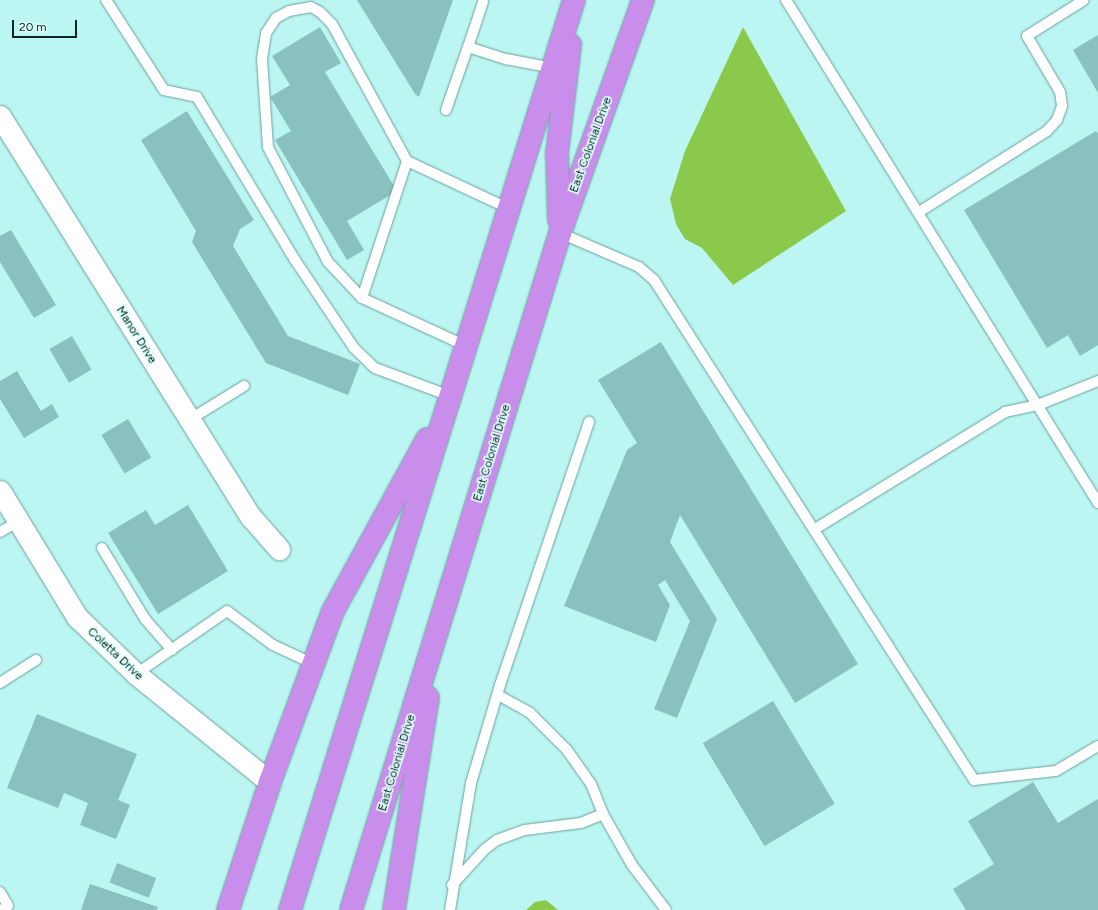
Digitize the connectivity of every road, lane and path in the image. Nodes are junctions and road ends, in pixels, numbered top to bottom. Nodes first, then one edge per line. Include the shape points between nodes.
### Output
1 (106, 0) edge
2 (575, 0) edge
3 (643, 0) edge
4 (786, 0) edge
5 (1084, 0) edge
6 (482, 2) dead end
7 (468, 47) junction
8 (553, 68) junction
9 (446, 110) dead end
10 (0, 116) edge
11 (407, 161) junction
12 (508, 208) junction
13 (919, 212) junction
14 (560, 233) junction
15 (362, 298) junction
16 (466, 346) junction
17 (1098, 381) edge
18 (244, 386) dead end
19 (450, 396) junction
20 (1038, 405) junction
21 (189, 420) junction
22 (589, 422) dead end
23 (0, 491) edge
24 (1098, 502) edge
25 (18, 521) junction
26 (815, 529) junction
27 (0, 532) edge
28 (102, 548) dead end
29 (279, 549) dead end
30 (440, 626) junction
31 (172, 650) junction
32 (36, 660) dead end
33 (314, 664) junction
34 (136, 674) junction
35 (0, 683) edge
36 (498, 695) junction
37 (1098, 746) edge
38 (270, 782) junction
39 (603, 814) junction
40 (452, 885) junction
41 (0, 892) edge
42 (1, 910) edge
43 (228, 910) edge
44 (290, 910) edge
45 (350, 910) edge
46 (394, 910) edge
47 (450, 910) edge
48 (666, 910) edge

1 - 19 lane via 164,90 197,97 295,260 354,348 375,368
2 - 8 highway
2 - 14 highway via 557,153
3 - 14 highway, East Colonial Drive
4 - 13 lane
5 - 13 lane via 1027,36 1060,92 1062,106 1057,120 1046,131
6 - 7 lane
7 - 8 lane via 506,59
7 - 9 lane
8 - 12 highway
10 - 21 street, Manor Drive
11 - 12 lane
11 - 15 lane
11 - 15 lane via 332,24 320,12 311,8 289,11 276,18 266,33 262,59 268,147 328,262
12 - 16 highway
13 - 20 lane
14 - 26 lane via 640,267 654,280
14 - 30 highway, East Colonial Drive
15 - 16 lane
16 - 19 highway
17 - 20 lane
18 - 21 lane
19 - 33 highway via 333,612
19 - 44 highway
20 - 24 lane
20 - 26 lane via 1005,412
21 - 29 street, Manor Drive via 251,517
22 - 36 lane
23 - 25 street, Coletta Drive
25 - 27 lane
25 - 34 street, Coletta Drive via 77,617
26 - 37 lane via 974,780 1056,771
28 - 31 lane via 145,619
30 - 45 highway, East Colonial Drive
30 - 46 highway
31 - 33 lane via 227,611 273,645
31 - 34 lane
32 - 35 lane
33 - 38 highway
34 - 38 street, Coletta Drive
36 - 39 lane via 530,713 567,750 591,784
36 - 40 lane via 471,783
38 - 43 highway
39 - 40 lane via 581,823 525,830 498,840 485,849
39 - 48 lane via 632,865
40 - 47 lane
41 - 42 lane via 8,906

